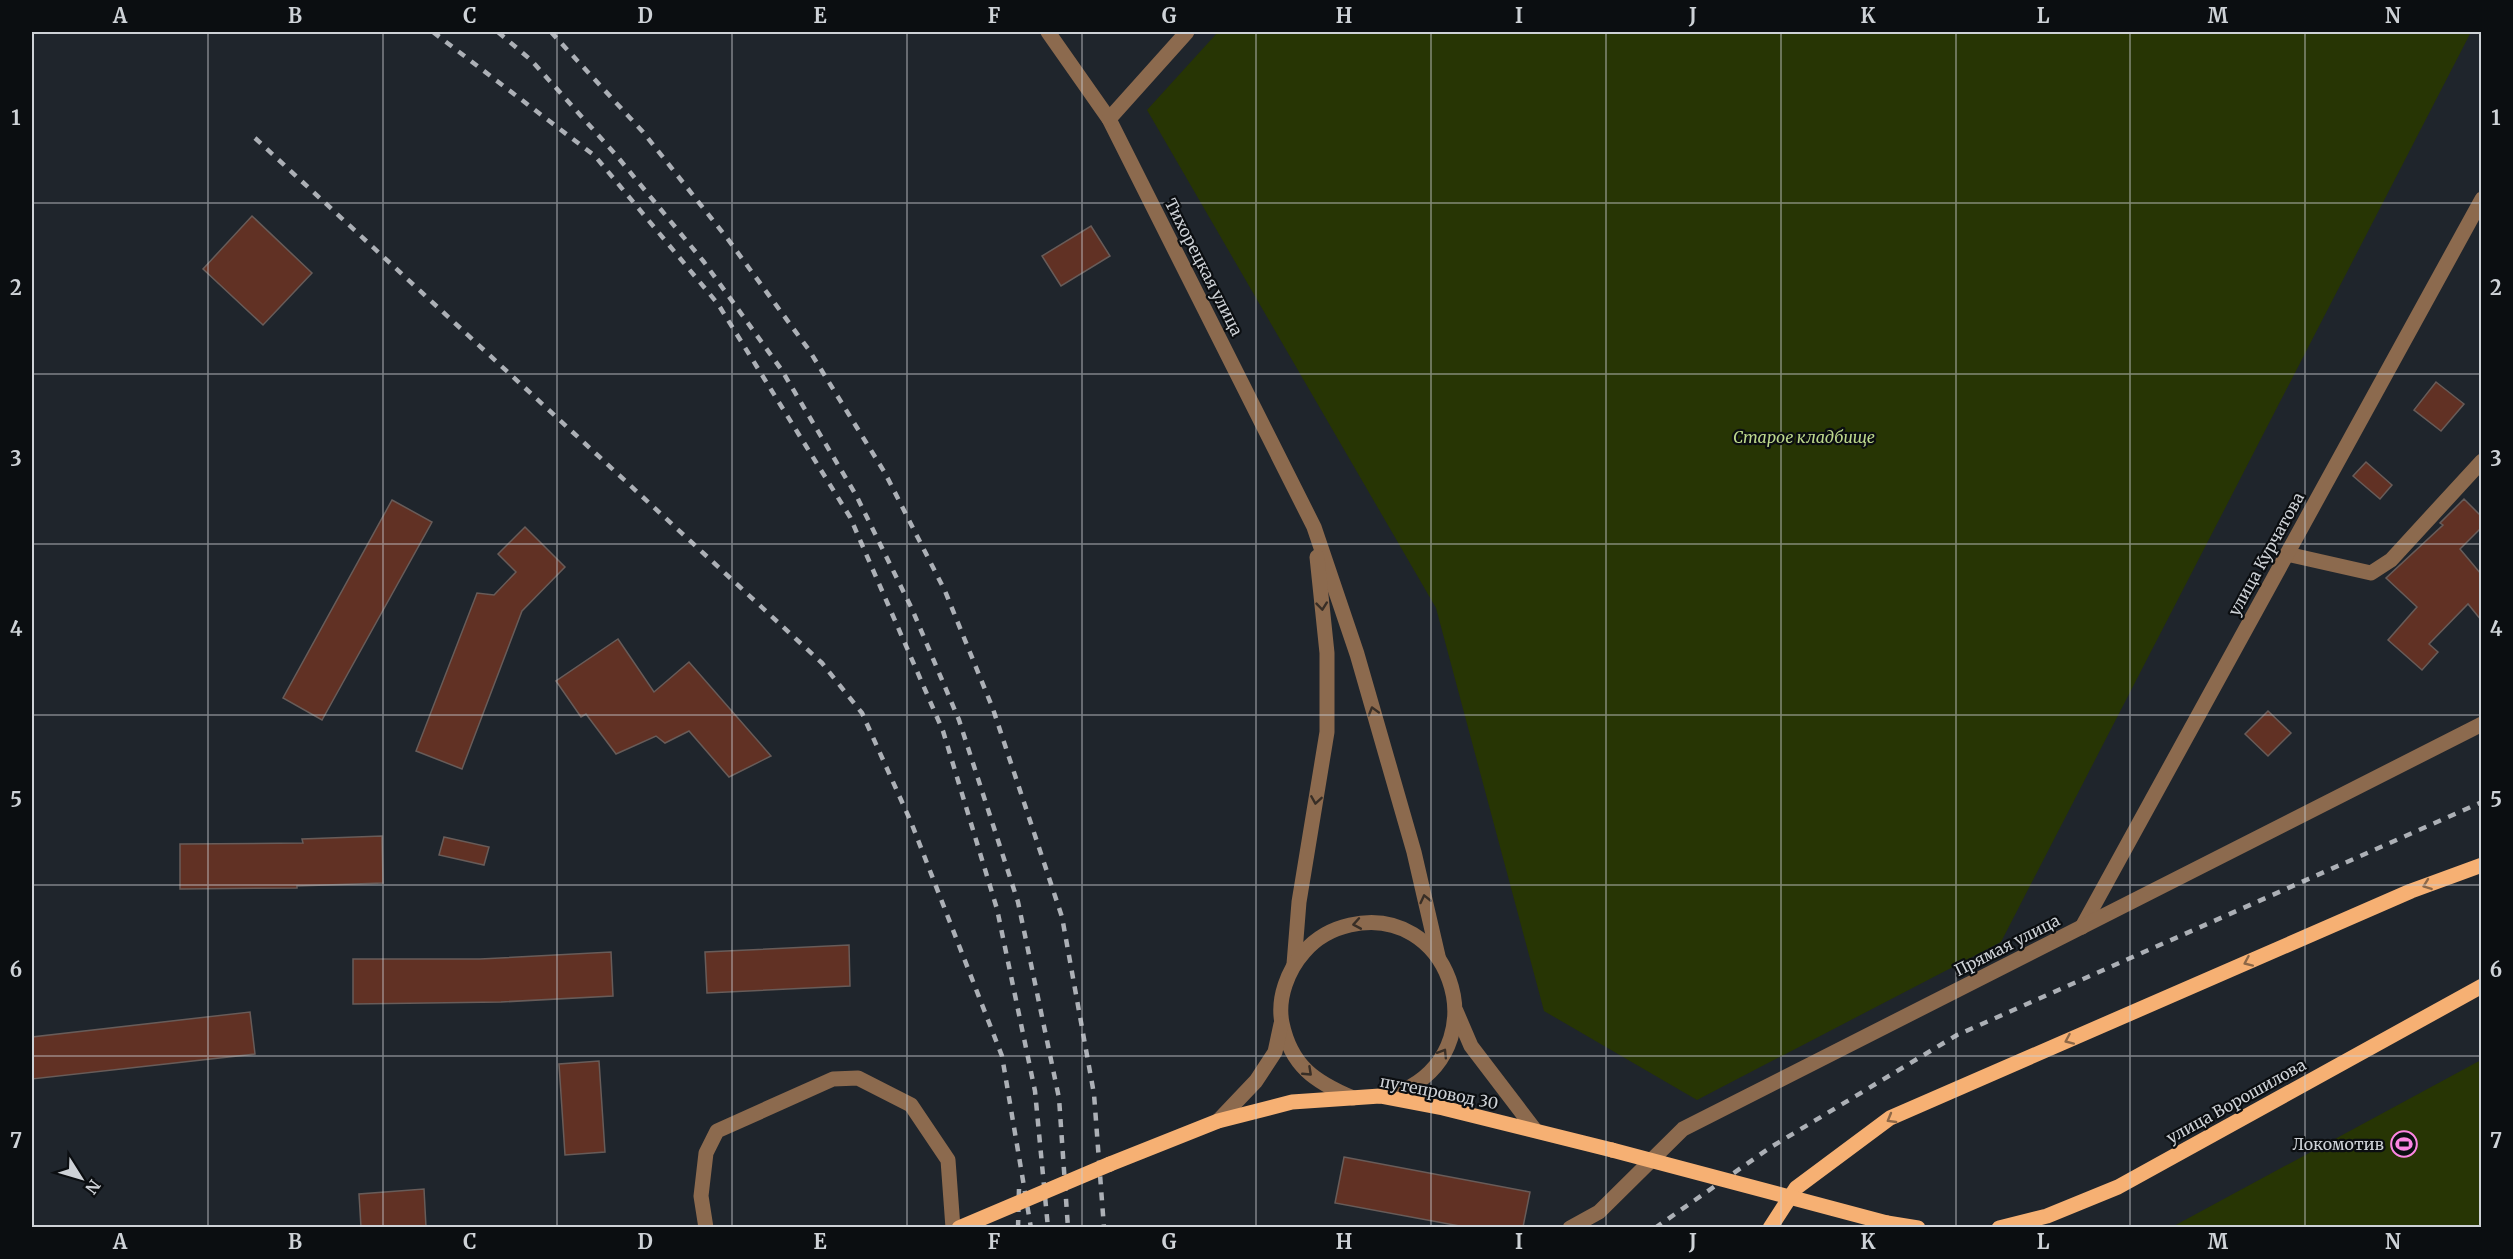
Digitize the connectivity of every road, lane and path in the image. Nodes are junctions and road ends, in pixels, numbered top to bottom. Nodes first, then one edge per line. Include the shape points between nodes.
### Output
1 (1048, 32) edge
2 (1187, 32) edge
3 (1109, 119) junction
4 (2481, 199) edge
5 (2481, 461) edge
6 (1314, 527) junction
7 (2287, 554) junction
8 (2481, 724) edge
9 (2481, 865) edge
10 (2082, 927) junction
11 (1438, 956) junction
12 (1294, 964) junction
13 (2481, 986) edge
14 (1456, 1011) junction
15 (1282, 1021) junction
16 (1380, 1096) junction
17 (1353, 1098) junction
18 (1218, 1121) junction
19 (1535, 1130) junction
20 (706, 1227) edge
21 (953, 1227) edge
22 (959, 1227) edge
23 (1570, 1227) edge
24 (1770, 1227) edge
25 (1918, 1227) edge
26 (1999, 1227) edge

1 - 3 street, Тихорецкая улица
2 - 3 street
3 - 6 street, Тихорецкая улица
4 - 7 street, улица Курчатова
5 - 7 street via 2391,560 2370,573
11 -> 6 street via 1414,852 1357,654
6 -> 12 street via 1327,653 1327,732 1299,902
7 - 10 street, улица Курчатова
8 - 10 street, Прямая улица
9 -> 24 main road via 2411,891 1890,1118 1796,1188
10 - 23 street, Прямая улица via 1683,1129 1599,1212
11 -> 12 street via 1417,937 1392,925 1364,922 1336,928 1312,942
11 - 14 street via 1452,982
12 - 15 street via 1283,991
13 - 26 main road, улица Ворошилова via 2118,1187 2047,1216
16 -> 14 street via 1409,1087 1434,1068 1450,1042
14 - 19 street via 1471,1046
15 -> 17 street via 1289,1047 1304,1070 1326,1087
15 - 18 street via 1275,1052 1256,1081
16 - 17 main road, путепровод 30
16 - 19 main road, путепровод 30
17 - 18 main road, путепровод 30 via 1292,1102
18 - 22 main road, путепровод 30, bridge
19 - 25 main road, путепровод 30, bridge via 1887,1223
20 - 21 street via 701,1196 706,1153 717,1131 833,1080 858,1078 911,1105 948,1160

